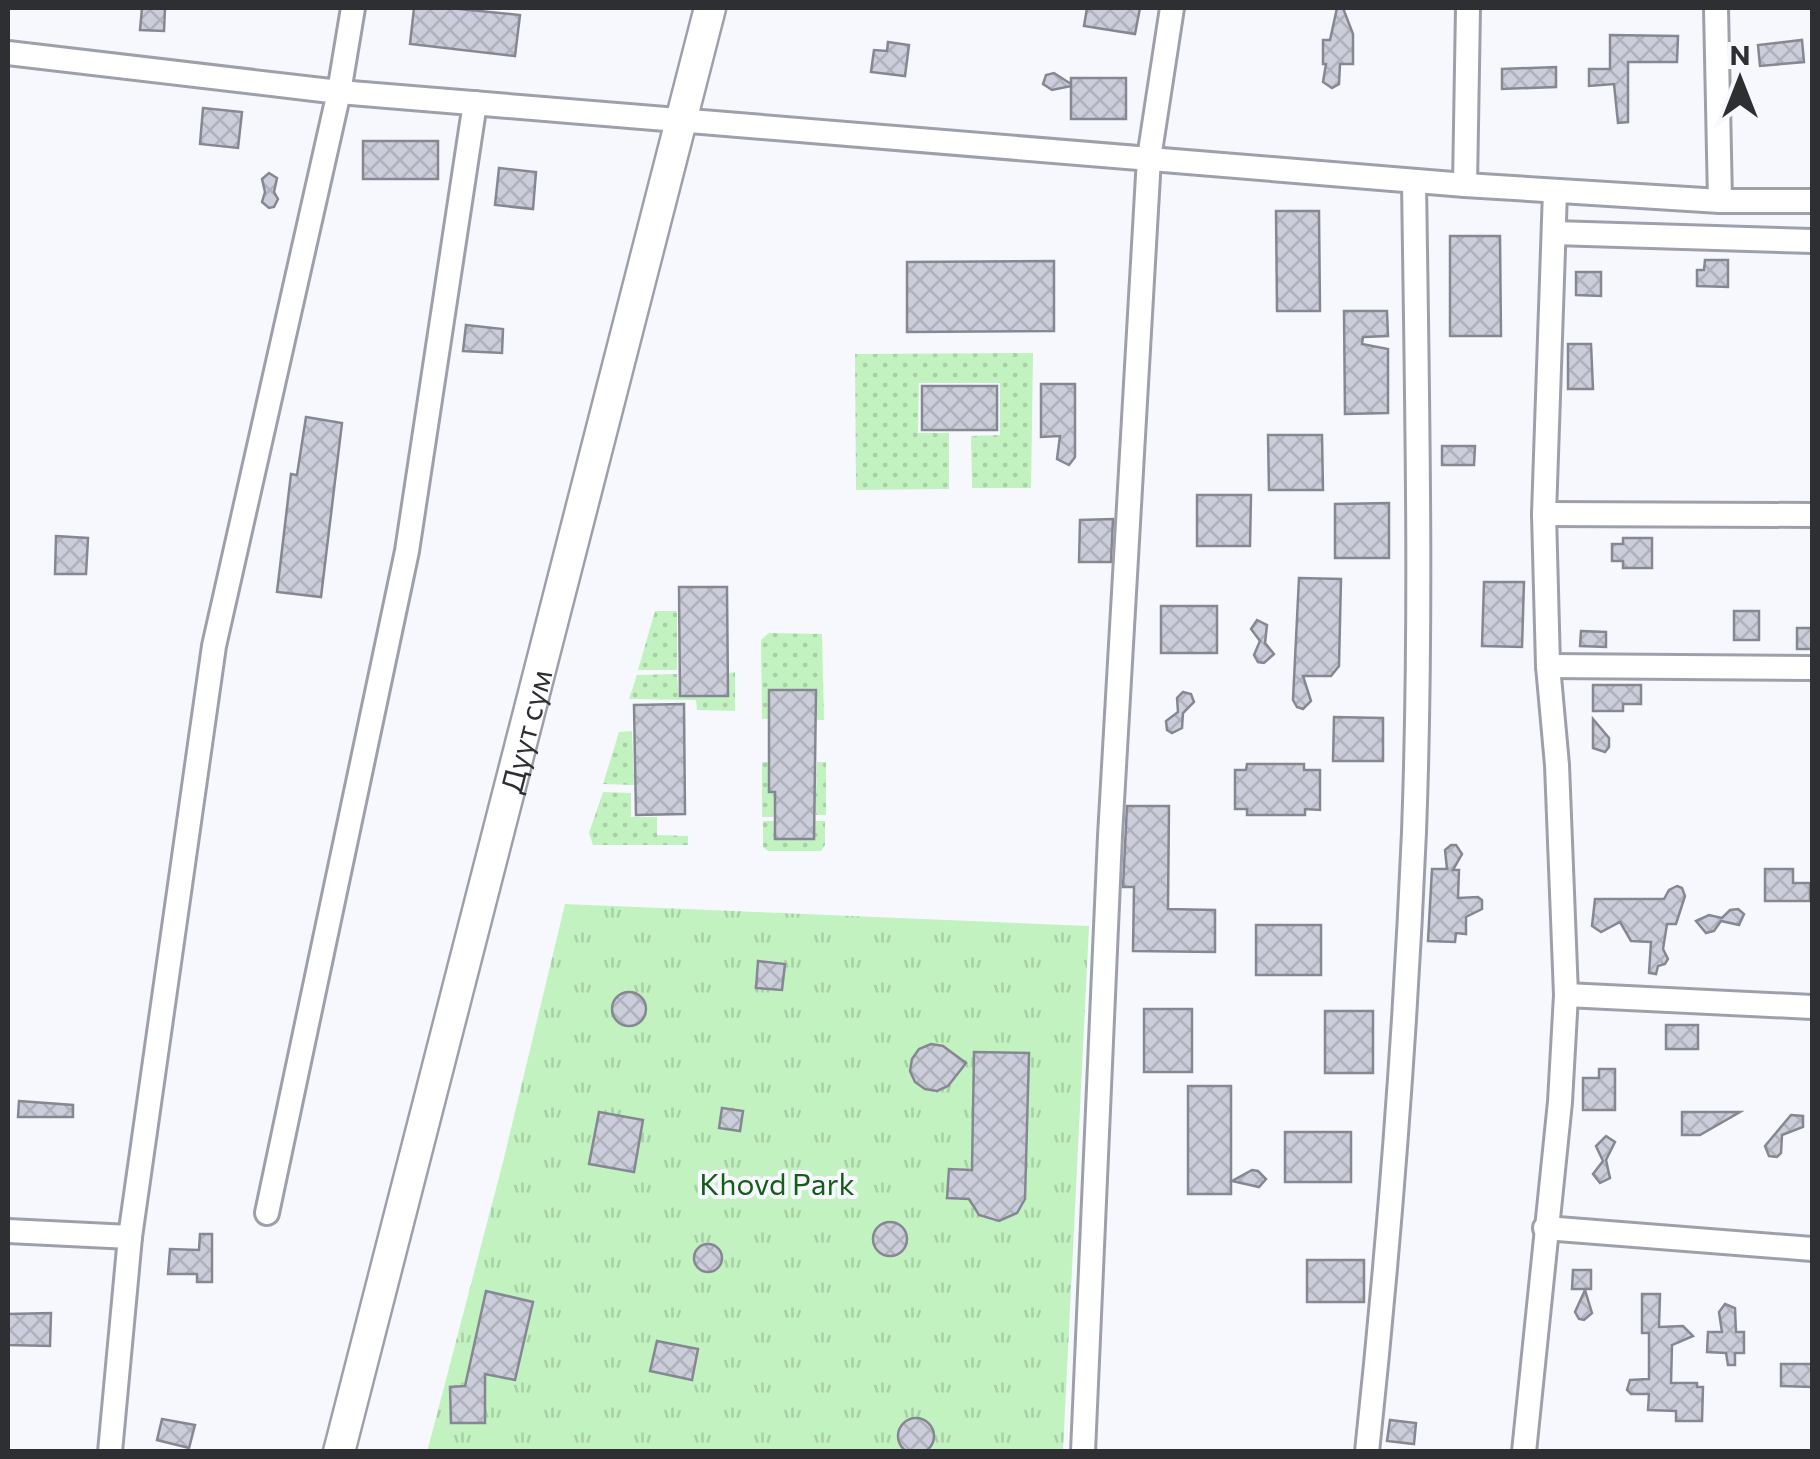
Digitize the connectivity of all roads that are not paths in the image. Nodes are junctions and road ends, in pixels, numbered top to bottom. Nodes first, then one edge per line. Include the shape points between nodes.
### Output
1 (353, 8) edge
2 (710, 8) edge
3 (1172, 8) edge
4 (1468, 8) edge
5 (1716, 8) edge
6 (8, 53) edge
7 (339, 92) junction
8 (475, 103) junction
9 (680, 119) junction
10 (1149, 158) junction
11 (1414, 180) junction
12 (1465, 185) junction
13 (1555, 191) junction
14 (1720, 201) junction
15 (1812, 201) edge
16 (1554, 232) junction
17 (1812, 242) edge
18 (1544, 514) junction
19 (1812, 515) edge
20 (1548, 666) junction
21 (1812, 668) edge
22 (1566, 995) junction
23 (1812, 1007) edge
24 (267, 1212) dead end
25 (1545, 1228) junction
26 (8, 1231) edge
27 (130, 1237) junction
28 (1812, 1249) edge
29 (110, 1452) edge
30 (338, 1452) edge
31 (1083, 1452) edge
32 (1367, 1452) edge
33 (1524, 1452) edge

1 - 7 street
2 - 9 main road, Дуут сум
3 - 10 street
4 - 12 street
5 - 14 street
6 - 7 street
7 - 8 street
7 - 27 street via 214,646
8 - 9 street
8 - 24 street via 407,552
9 - 10 street
9 - 30 main road, Дуут сум
10 - 11 street
10 - 31 street
11 - 12 street
11 - 32 street via 1414,830 1396,1150
12 - 13 street
13 - 14 street
13 - 16 street
14 - 15 street
16 - 17 street
16 - 18 street
18 - 19 street
18 - 20 street
20 - 21 street
20 - 22 street
22 - 23 street
22 - 25 street
25 - 28 street
25 - 33 street
26 - 27 street
27 - 29 street

